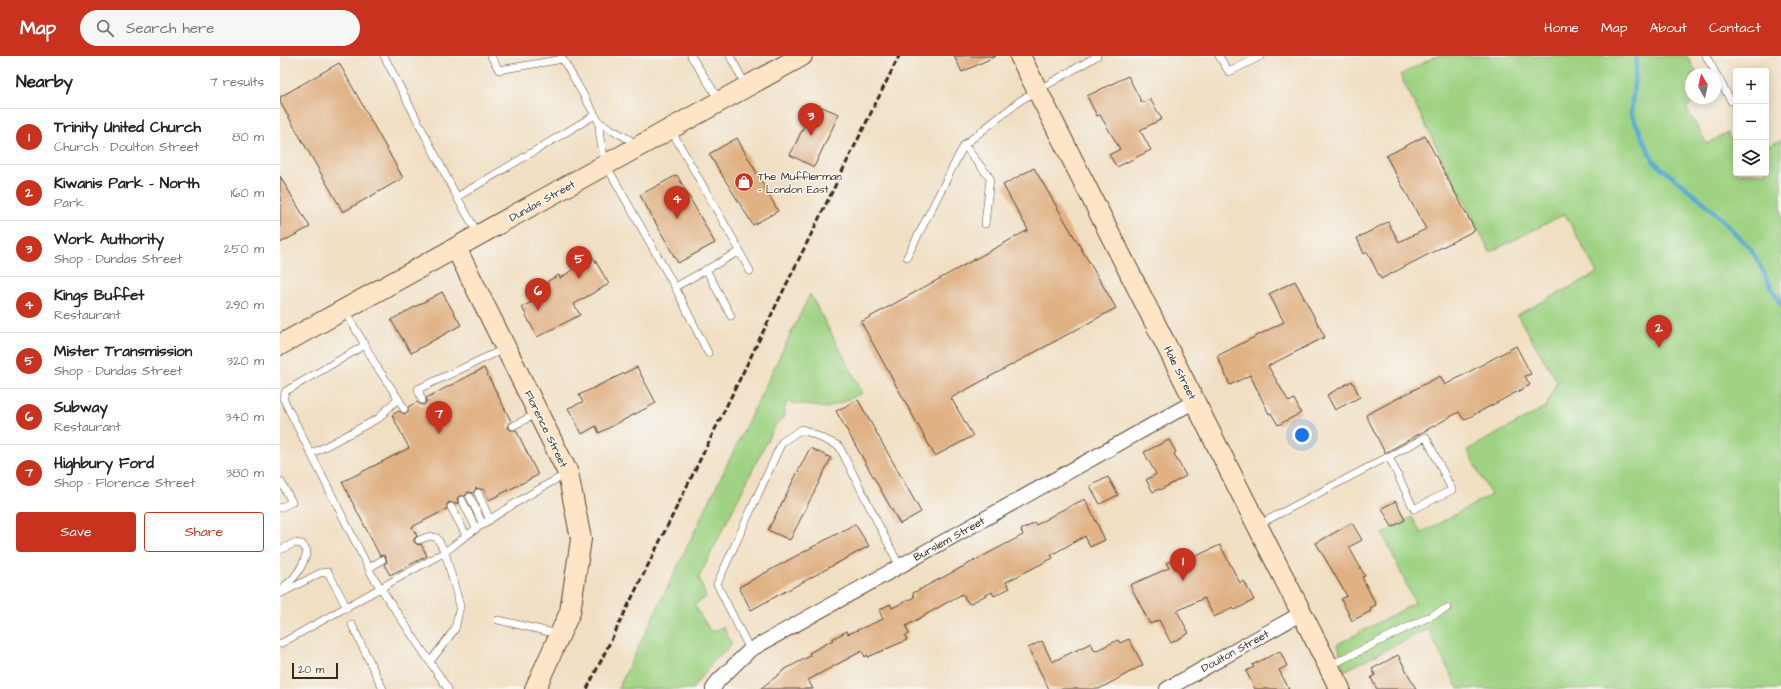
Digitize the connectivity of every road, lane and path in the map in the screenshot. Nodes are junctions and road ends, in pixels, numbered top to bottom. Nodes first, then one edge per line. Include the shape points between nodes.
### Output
1 (384, 56) edge
2 (491, 56) edge
3 (691, 56) edge
4 (730, 56) edge
5 (802, 56) edge
6 (1020, 56) edge
7 (1097, 56) edge
8 (1219, 56) edge
9 (1261, 56) edge
10 (1706, 56) edge
11 (562, 58) edge
12 (747, 88) junction
13 (1037, 90) junction
14 (1731, 101) dead end
15 (721, 102) junction
16 (595, 115) junction
17 (599, 122) junction
18 (671, 130) junction
19 (638, 145) junction
20 (964, 146) junction
21 (606, 165) junction
22 (457, 198) junction
23 (985, 224) dead end
24 (479, 236) junction
25 (456, 248) junction
26 (739, 251) junction
27 (907, 257) dead end
28 (706, 270) junction
29 (750, 270) dead end
30 (675, 287) junction
31 (344, 310) junction
32 (730, 316) dead end
33 (280, 345) edge
34 (365, 345) junction
35 (506, 348) junction
36 (708, 353) dead end
37 (398, 398) junction
38 (422, 400) dead end
39 (1195, 402) junction
40 (404, 409) dead end
41 (538, 413) junction
42 (513, 426) dead end
43 (311, 454) junction
44 (1389, 456) junction
45 (568, 473) junction
46 (281, 482) edge
47 (478, 494) dead end
48 (470, 497) dead end
49 (462, 500) dead end
50 (451, 507) dead end
51 (280, 508) edge
52 (490, 520) junction
53 (483, 525) junction
54 (1257, 525) junction
55 (476, 528) junction
56 (466, 535) junction
57 (419, 540) dead end
58 (280, 550) edge
59 (445, 552) junction
60 (382, 560) dead end
61 (900, 567) junction
62 (369, 568) junction
63 (381, 588) junction
64 (280, 589) edge
65 (280, 594) edge
66 (347, 608) junction
67 (1447, 608) dead end
68 (1302, 613) junction
69 (498, 620) dead end
70 (352, 626) dead end
71 (560, 634) junction
72 (280, 644) edge
73 (750, 650) junction
74 (430, 662) junction
75 (1329, 666) junction
76 (383, 689) edge
77 (448, 689) edge
78 (535, 689) edge
79 (713, 689) edge
80 (1167, 689) edge
81 (1340, 689) edge

1 - 22 lane
2 - 11 lane via 499,70
3 - 15 lane
4 - 12 lane
5 - 12 main road, Dundas Street
6 - 13 main road, Hale Street
7 - 13 lane
8 - 9 lane via 1229,72
10 - 14 lane
11 - 16 lane
12 - 15 main road, Dundas Street
13 - 20 lane
13 - 39 main road, Hale Street
15 - 18 main road, Dundas Street
16 - 17 lane
16 - 22 lane
17 - 19 lane
17 - 21 lane
18 - 19 main road, Dundas Street
18 - 26 lane
19 - 21 main road, Dundas Street
20 - 23 lane via 990,178
20 - 27 lane
21 - 24 main road, Dundas Street
21 - 30 lane
22 - 24 lane
24 - 25 main road, Dundas Street
25 - 31 main road, Dundas Street
25 - 35 main road, Florence Street
26 - 28 lane
26 - 29 lane
28 - 30 lane
28 - 32 lane
30 - 36 lane
31 - 33 main road, Dundas Street
31 - 34 lane
34 - 37 lane
34 - 43 lane via 286,391 283,398
35 - 38 lane via 418,389
35 - 41 main road, Florence Street
37 - 40 lane
37 - 43 lane via 379,418
39 - 54 main road, Hale Street
39 - 61 street, Burslem Street
41 - 42 lane
41 - 45 main road, Florence Street
43 - 62 lane
44 - 44 lane via 1426,437 1452,490 1414,509
44 - 54 lane
45 - 52 lane
45 - 71 main road, Florence Street via 581,539 570,612
46 - 51 lane via 292,502
47 - 52 lane
48 - 53 lane
49 - 55 lane
50 - 56 lane
52 - 53 lane
53 - 55 lane
54 - 68 main road, Hale Street
55 - 56 lane
56 - 59 lane
57 - 59 lane via 430,536 437,538
58 - 64 lane via 294,543 302,544 307,551 304,565 288,584
59 - 63 lane
59 - 74 lane via 460,606 455,629
60 - 62 lane
61 - 73 street, Burslem Street
61 - 73 lane via 839,446 802,429 782,442 717,584
62 - 63 lane
63 - 66 lane
63 - 74 lane
65 - 66 lane via 320,573 328,572
66 - 72 lane
67 - 75 lane
68 - 75 main road, Hale Street
68 - 80 street, Doulton Street
69 - 71 lane
70 - 76 lane
71 - 78 main road, Florence Street
73 - 79 street, Burslem Street
74 - 77 lane
75 - 81 main road, Hale Street

